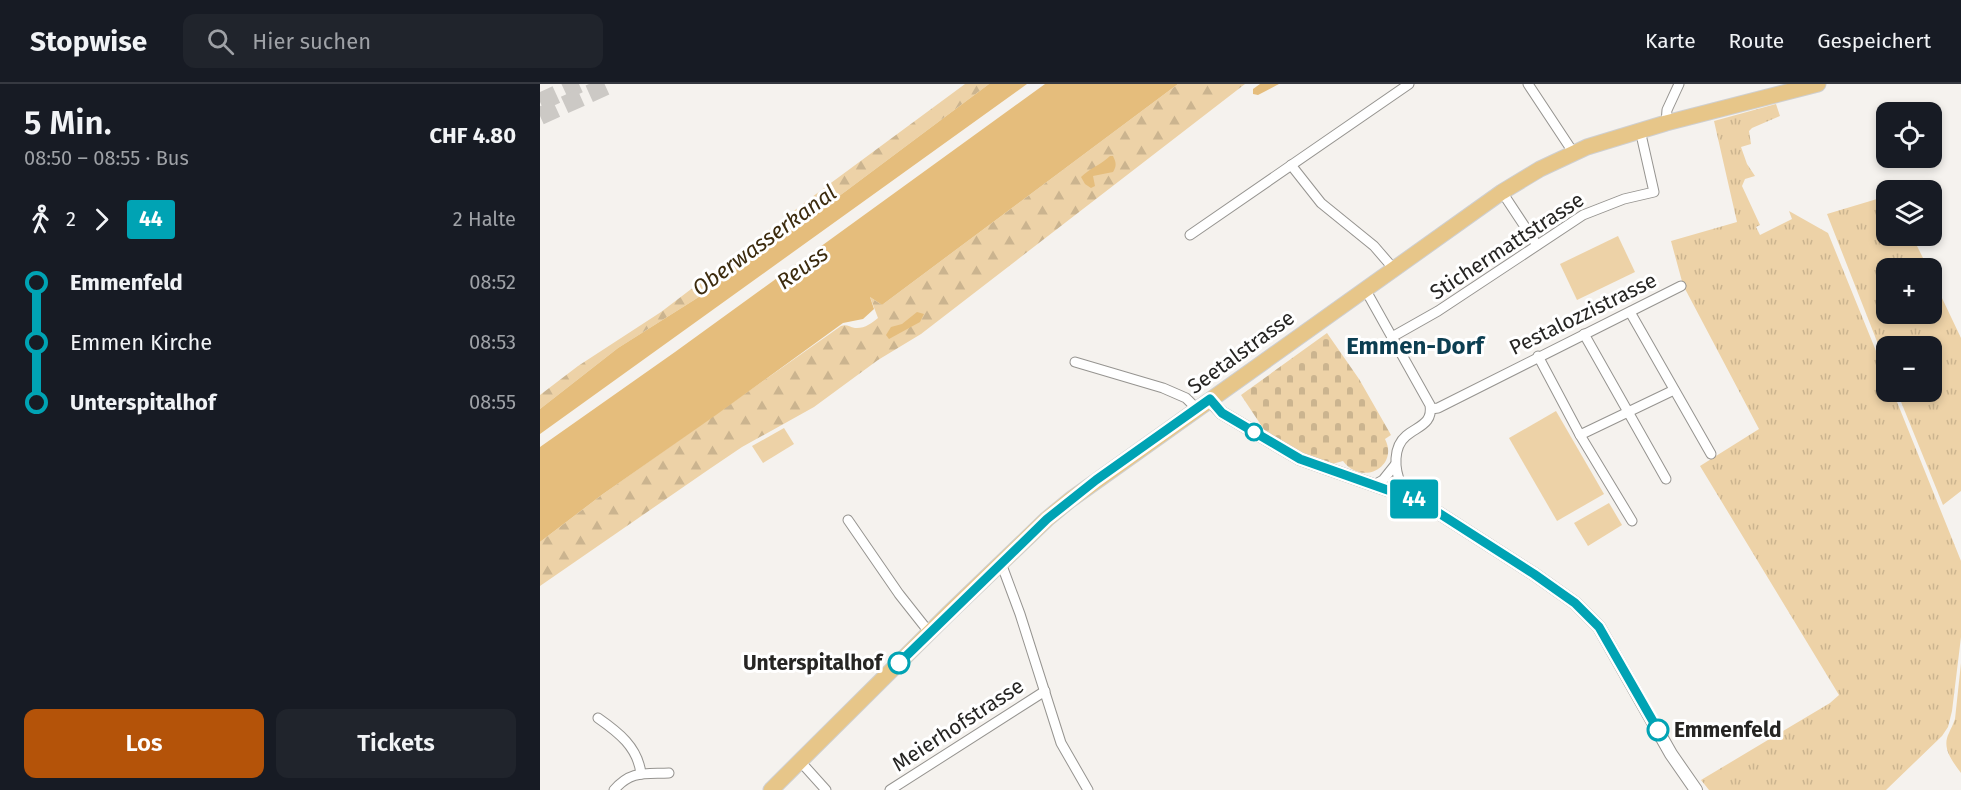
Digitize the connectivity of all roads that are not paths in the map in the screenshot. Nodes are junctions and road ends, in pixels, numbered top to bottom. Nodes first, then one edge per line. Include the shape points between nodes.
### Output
1 (1409, 84) edge
2 (1528, 84) edge
3 (1679, 84) edge
4 (1818, 84) edge
5 (1666, 123) junction
6 (1640, 130) junction
7 (1573, 152) junction
8 (1291, 165) junction
9 (1502, 192) junction
10 (1190, 236) dead end
11 (1537, 245) junction
12 (1393, 268) junction
13 (1681, 286) dead end
14 (1365, 289) junction
15 (1630, 312) junction
16 (1584, 334) junction
17 (1392, 338) junction
18 (1538, 356) junction
19 (1075, 362) dead end
20 (1674, 390) junction
21 (1210, 399) junction
22 (1197, 409) junction
23 (1431, 409) junction
24 (1627, 413) junction
25 (1581, 435) junction
26 (1711, 454) dead end
27 (1395, 465) junction
28 (1666, 479) dead end
29 (1374, 485) junction
30 (1413, 499) junction
31 (848, 519) dead end
32 (1632, 521) dead end
33 (1001, 563) junction
34 (930, 632) junction
35 (1045, 691) junction
36 (598, 718) dead end
37 (799, 760) junction
38 (669, 773) dead end
39 (641, 774) junction
40 (614, 790) edge
41 (771, 790) edge
42 (826, 790) edge
43 (890, 790) edge
44 (1088, 790) edge
45 (1696, 790) edge

1 - 8 street
2 - 7 street
3 - 5 street via 1667,110
4 - 5 main road, Seetalstrasse
5 - 6 main road, Seetalstrasse
6 - 7 main road, Seetalstrasse
6 - 11 street, Stichermattstrasse via 1654,192 1595,209
7 - 9 main road, Seetalstrasse
8 - 10 street
8 - 12 street via 1321,203 1374,246
9 - 11 street
9 - 12 main road, Seetalstrasse
11 - 17 street, Stichermattstrasse
12 - 14 main road, Seetalstrasse
13 - 15 street, Pestalozzistrasse
14 - 17 street
14 - 21 main road, Seetalstrasse
15 - 16 street, Pestalozzistrasse
15 - 20 street
16 - 18 street, Pestalozzistrasse
16 - 24 street
17 - 23 street
18 - 23 street, Pestalozzistrasse
18 - 25 street
19 - 22 street via 1163,388 1186,398
20 - 24 street
20 - 26 street
21 - 22 main road, Seetalstrasse
21 - 29 street via 1222,413 1300,459
22 - 33 main road, Seetalstrasse via 1070,500
23 - 27 street via 1426,423 1400,443
24 - 25 street
24 - 28 street
25 - 32 street
27 - 29 street
27 - 30 street
29 - 30 street
30 - 45 street via 1534,574 1575,603 1599,627 1671,754
31 - 34 street via 898,594
33 - 34 main road, Seetalstrasse
33 - 35 street, Meierhofstrasse
34 - 37 main road, Seetalstrasse
35 - 43 street, Meierhofstrasse
35 - 44 street, Meierhofstrasse via 1061,743
36 - 39 street via 633,748
37 - 41 main road, Seetalstrasse
37 - 42 street
38 - 39 street
39 - 40 street via 626,778

